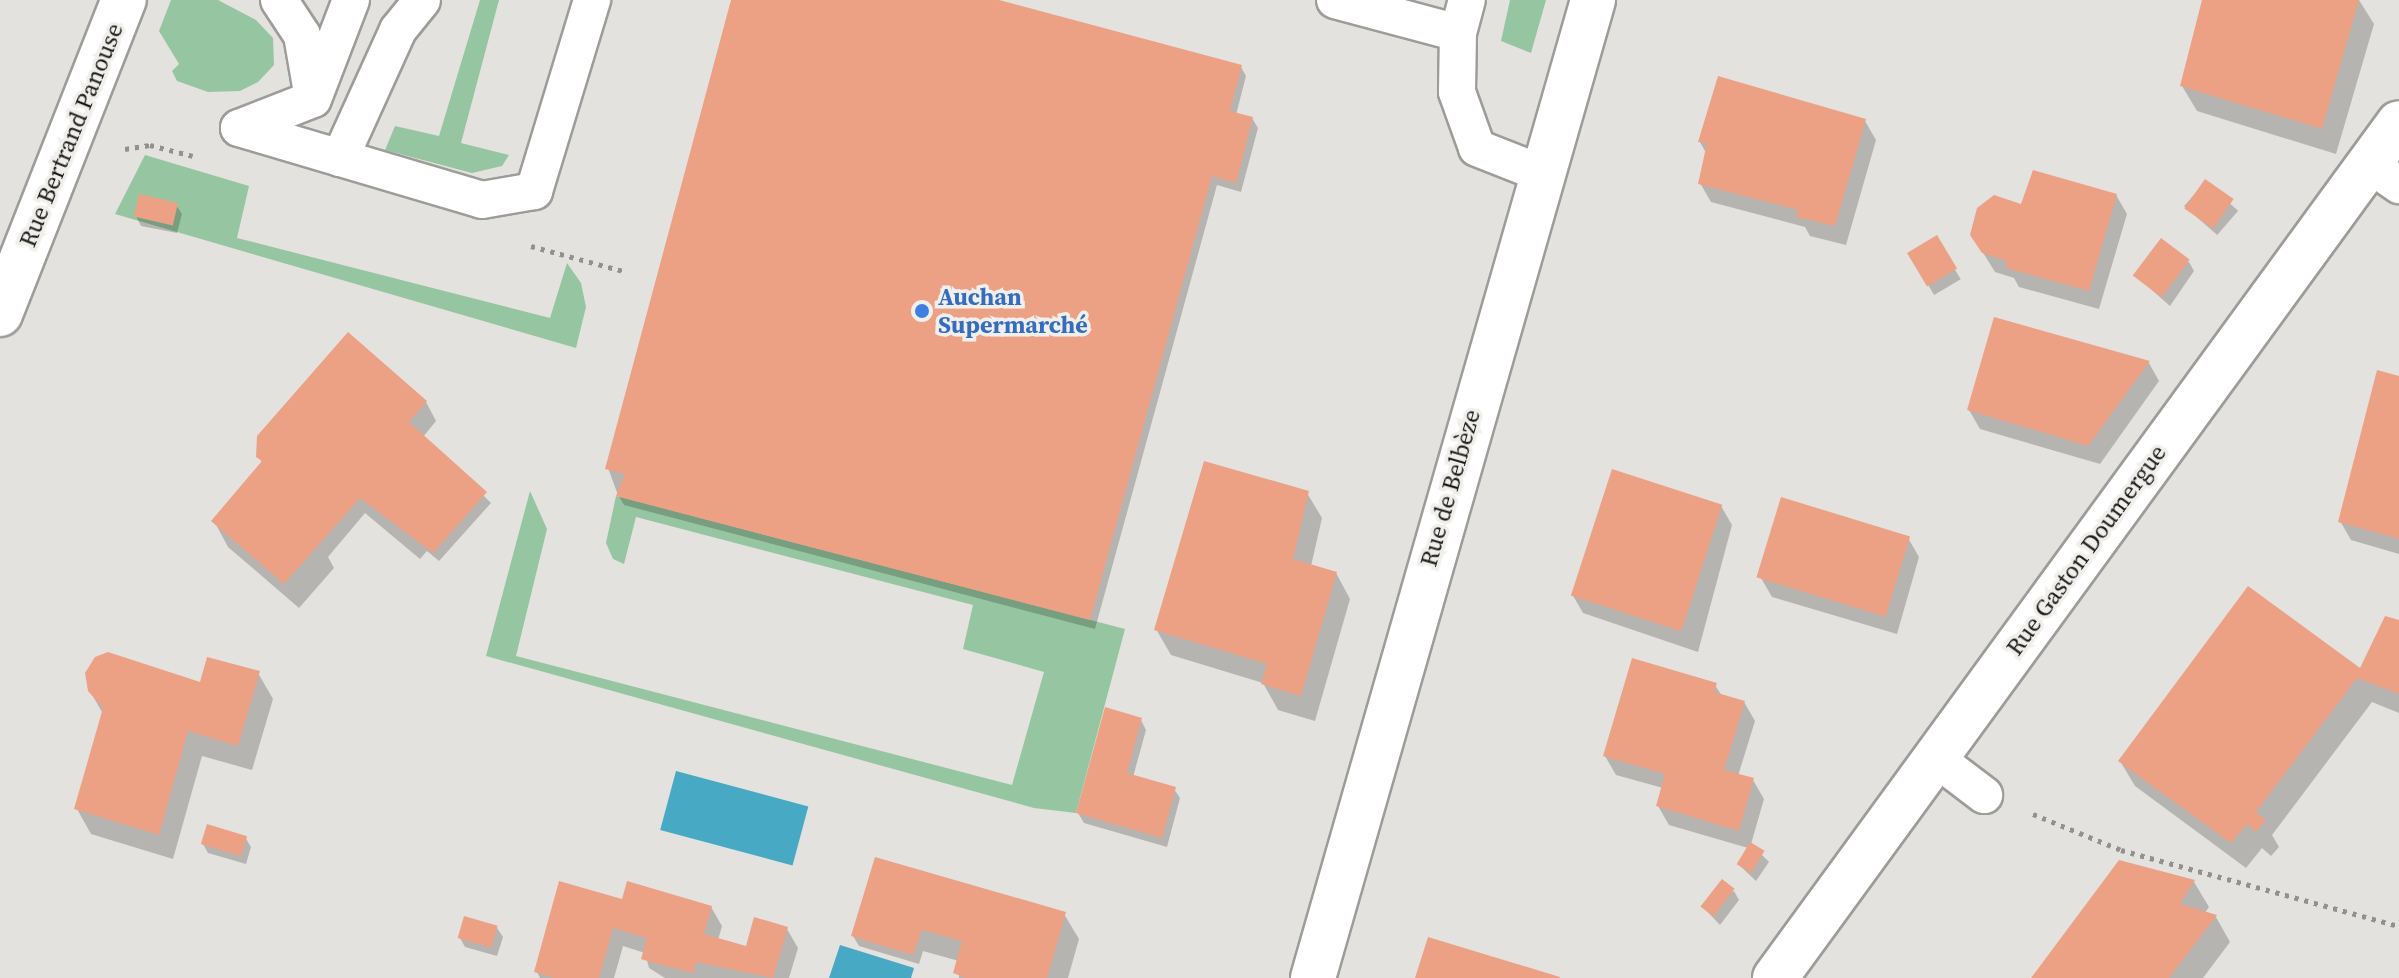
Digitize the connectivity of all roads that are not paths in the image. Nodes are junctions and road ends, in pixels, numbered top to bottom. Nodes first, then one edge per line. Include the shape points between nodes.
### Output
1 (124, 0) edge
2 (279, 0) edge
3 (351, 0) edge
4 (422, 0) edge
5 (592, 0) edge
6 (1335, 0) edge
7 (1593, 0) edge
8 (1463, 17) edge
9 (313, 99) junction
10 (2399, 123) edge
11 (340, 158) junction
12 (1543, 174) junction
13 (2384, 174) edge
14 (0, 314) edge
15 (1934, 757) junction
16 (1984, 795) road end
17 (1313, 978) edge
18 (1775, 978) edge

1 - 14 street, Rue Bertrand Panouse
2 - 9 lane via 302,35
3 - 9 lane
4 - 11 lane via 398,30
5 - 11 lane via 534,191 482,200
6 - 8 lane
7 - 12 street, Rue de Belbèze
8 - 12 lane via 1457,92 1477,148
9 - 11 lane via 239,128
10 - 13 street, Rue Gaston Doumergue
12 - 17 street, Rue de Belbèze
13 - 15 street, Rue Gaston Doumergue
15 - 16 lane
15 - 18 street, Rue Gaston Doumergue

